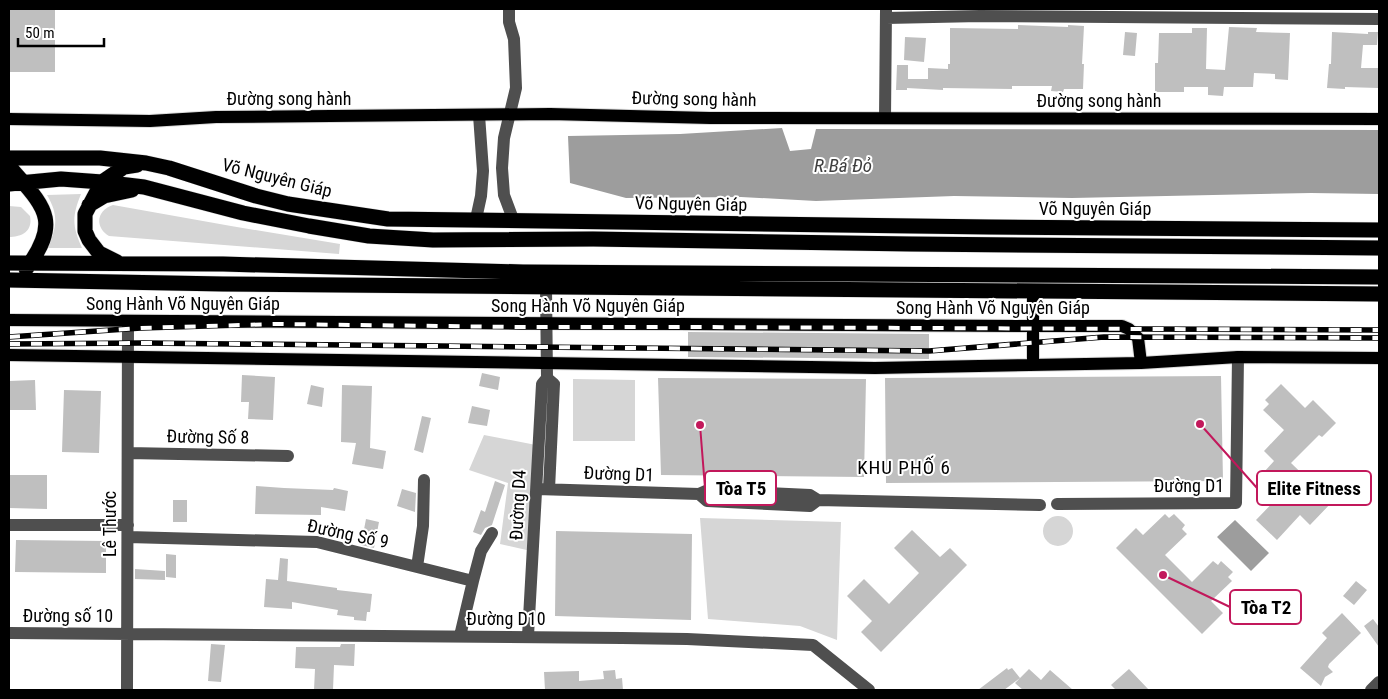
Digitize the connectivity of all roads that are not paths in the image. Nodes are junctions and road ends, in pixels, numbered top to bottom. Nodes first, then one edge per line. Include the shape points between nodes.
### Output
1 (509, 9) edge
2 (980, 12) edge
3 (886, 13) edge
4 (1316, 14) edge
5 (1379, 19) edge
6 (479, 115) junction
7 (510, 115) junction
8 (884, 118) junction
9 (9, 119) edge
10 (1379, 119) edge
11 (9, 158) edge
12 (146, 164) junction
13 (9, 166) edge
14 (102, 182) junction
15 (15, 183) edge
16 (144, 188) junction
17 (89, 205) junction
18 (476, 219) junction
19 (513, 219) junction
20 (1379, 230) edge
21 (1379, 248) edge
22 (9, 263) edge
23 (30, 263) junction
24 (120, 264) junction
25 (1379, 277) edge
26 (13, 280) edge
27 (154, 283) junction
28 (546, 287) junction
29 (1033, 291) junction
30 (1379, 294) edge
31 (9, 320) edge
32 (128, 321) junction
33 (546, 323) junction
34 (1033, 326) junction
35 (9, 355) edge
36 (128, 357) junction
37 (1238, 358) junction
38 (1379, 358) edge
39 (547, 363) junction
40 (1141, 363) junction
41 (1033, 365) junction
42 (128, 453) junction
43 (288, 456) dead end
44 (424, 480) dead end
45 (543, 489) junction
46 (1057, 504) dead end
47 (1040, 505) dead end
48 (9, 525) edge
49 (128, 531) junction
50 (492, 533) dead end
51 (417, 567) junction
52 (473, 581) junction
53 (9, 633) edge
54 (127, 634) junction
55 (460, 636) junction
56 (528, 636) junction
57 (1379, 682) edge
58 (127, 690) edge
59 (869, 690) edge
60 (1371, 690) edge

1 - 7 street via 516,65 516,88
2 - 3 street
2 - 4 street
3 - 8 street
4 - 5 street
6 - 7 main road, Đường song hành
6 - 9 main road, Đường song hành via 216,117 150,121
6 - 18 street via 483,170
7 - 8 main road, Đường song hành
7 - 19 street via 503,146 502,182
8 - 10 main road, Đường song hành
11 - 12 highway, Võ Nguyên Giáp via 100,158
12 - 14 highway via 124,167
12 - 18 highway, Võ Nguyên Giáp via 288,204 388,219
13 - 15 highway
14 - 15 highway, Võ Nguyên Giáp via 61,178
14 - 16 highway, Võ Nguyên Giáp
14 - 17 highway
15 - 23 highway via 42,207 46,217 45,235
16 - 17 highway via 104,196
16 - 21 highway, Võ Nguyên Giáp via 309,226 369,236 433,240
17 - 24 highway via 84,223 89,240 99,253
18 - 19 highway, Võ Nguyên Giáp
19 - 20 highway, Võ Nguyên Giáp
22 - 23 highway
23 - 24 highway
23 - 26 highway
24 - 25 highway via 523,272
24 - 27 highway
26 - 27 highway
27 - 28 highway
28 - 29 highway
28 - 33 street, Đường D4
29 - 30 highway
29 - 34 main road
31 - 32 main road, Song Hành Võ Nguyên Giáp
32 - 33 main road, Song Hành Võ Nguyên Giáp
32 - 36 street, Lê Thước
33 - 34 main road, Song Hành Võ Nguyên Giáp
33 - 39 street, Đường D4
34 - 40 main road, Song Hành Võ Nguyên Giáp via 1122,326 1138,338
34 - 41 main road
35 - 36 main road
36 - 39 main road
36 - 42 street, Lê Thước
37 - 38 main road
37 - 40 main road
37 - 46 street, Đường D1 via 1236,503
39 - 41 main road via 876,368
39 - 45 street, Đường D4 via 547,378 554,384 546,415
40 - 41 main road
42 - 43 street, Đường Số 8
42 - 49 street, Lê Thước
44 - 51 street via 423,526
45 - 47 street, Đường D1 via 699,494 707,501 810,506 818,500
45 - 56 street, Đường D4
48 - 49 street, Đường Số 9
49 - 51 street, Đường Số 9 via 317,542
49 - 54 street, Lê Thước
50 - 52 street via 482,551
51 - 52 street, Đường Số 9
52 - 55 street
53 - 54 street, Đường số 10
54 - 55 street, Đường D10
54 - 58 street, Lê Thước
55 - 56 street, Đường D10
56 - 59 street, Đường D10 via 813,645
57 - 60 street

